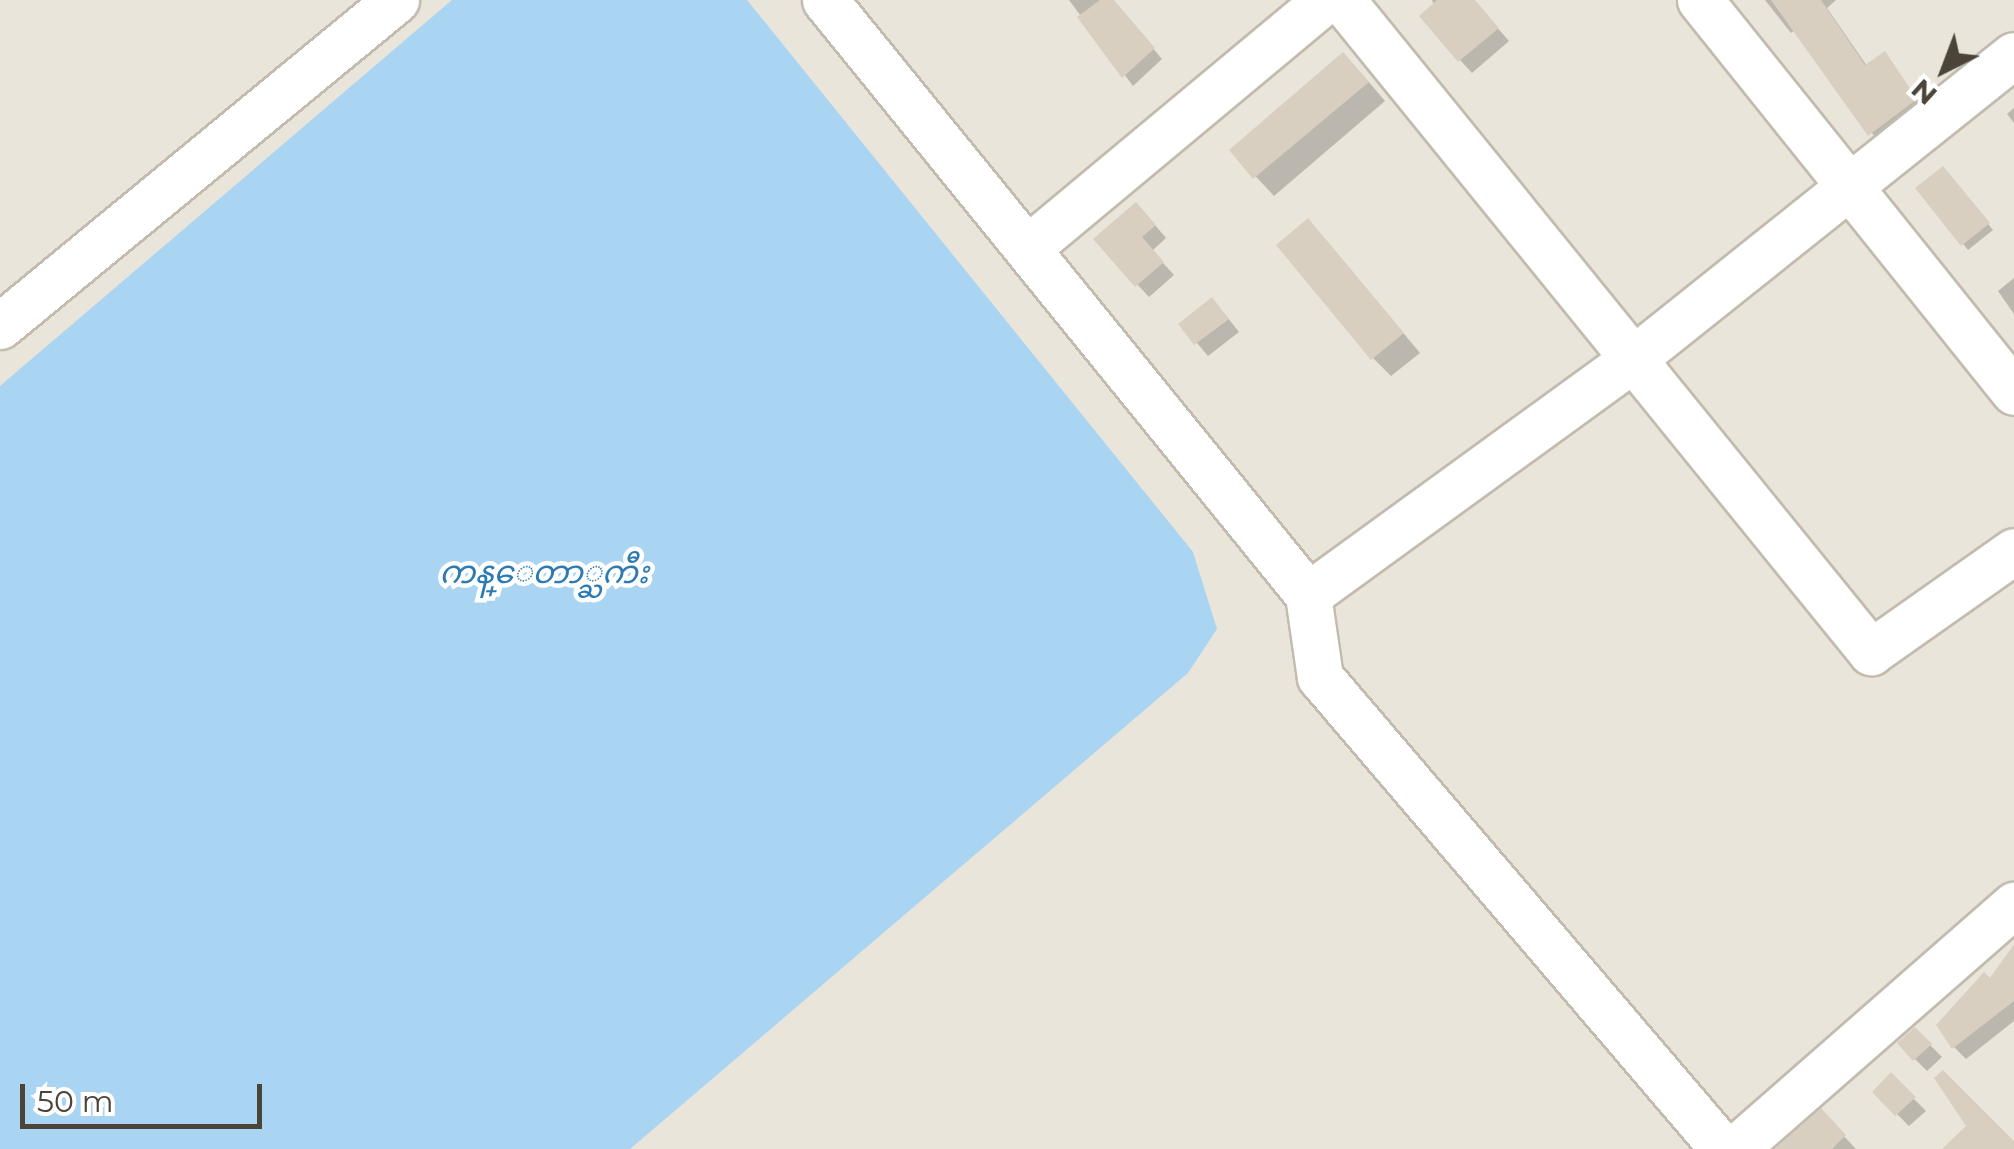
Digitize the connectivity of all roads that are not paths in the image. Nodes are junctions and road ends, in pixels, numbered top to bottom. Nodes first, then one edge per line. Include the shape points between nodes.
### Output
1 (396, 0) edge
2 (825, 0) edge
3 (1325, 0) edge
4 (1342, 0) edge
5 (1700, 0) edge
6 (2014, 54) edge
7 (1848, 185) junction
8 (1029, 247) junction
9 (0, 326) edge
10 (1633, 359) junction
11 (2014, 392) edge
12 (2014, 551) edge
13 (1308, 595) junction
14 (2014, 904) edge
15 (1724, 1149) edge
16 (1735, 1149) edge

1 - 9 street
2 - 8 street
3 - 8 street
4 - 10 street
5 - 7 street
6 - 7 street
7 - 10 street
7 - 11 street
8 - 13 street
10 - 12 street via 1871,652
10 - 13 street
13 - 15 street via 1320,677
14 - 16 street

